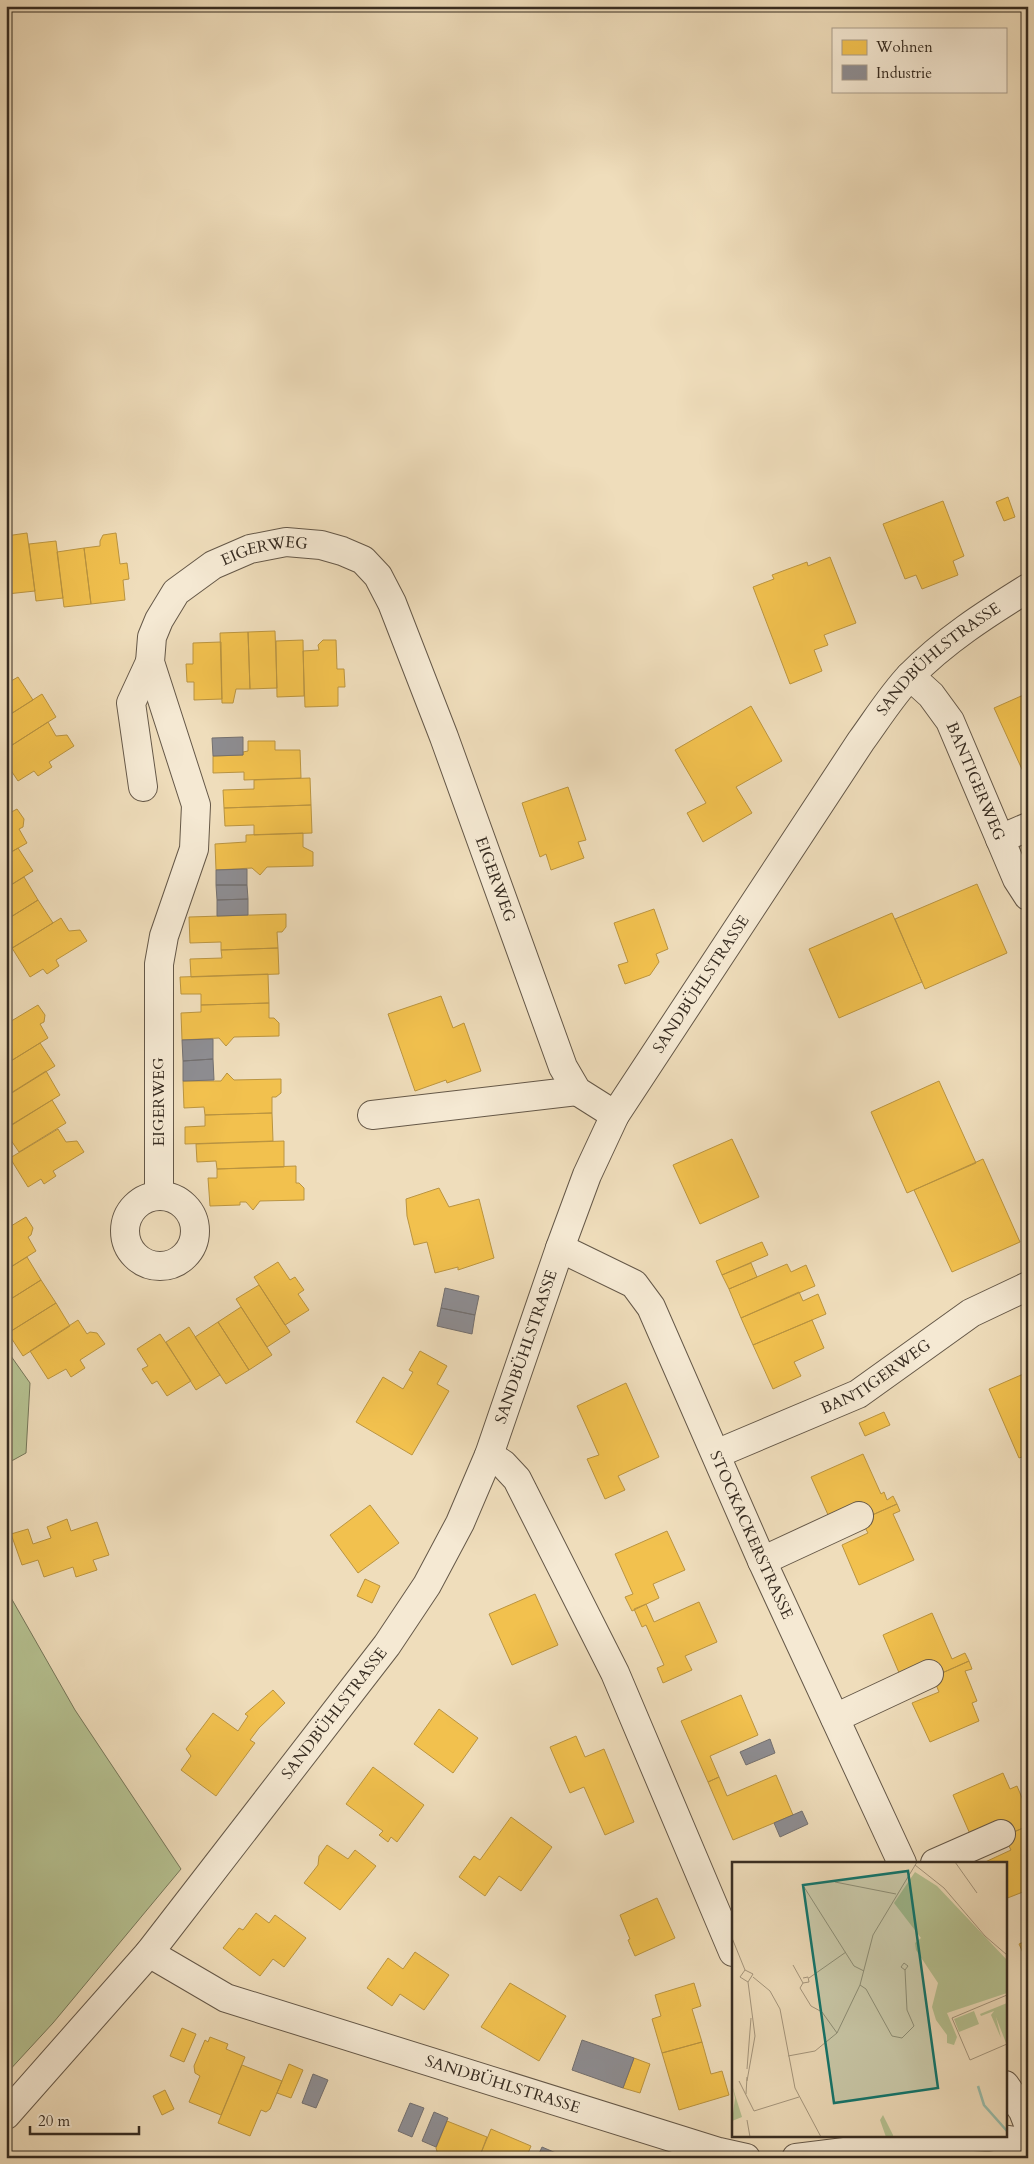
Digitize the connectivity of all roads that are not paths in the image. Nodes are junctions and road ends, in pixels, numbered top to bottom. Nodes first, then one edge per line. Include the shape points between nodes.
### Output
1 (1028, 588) edge
2 (150, 662) junction
3 (910, 676) junction
4 (143, 787) dead end
5 (1028, 827) edge
6 (1000, 839) junction
7 (1028, 896) edge
8 (577, 1091) junction
9 (372, 1115) dead end
10 (615, 1115) junction
11 (159, 1195) dead end
12 (560, 1248) junction
13 (1028, 1286) edge
14 (716, 1454) junction
15 (490, 1455) junction
16 (859, 1516) dead end
17 (762, 1561) junction
18 (929, 1674) dead end
19 (835, 1718) junction
20 (1001, 1834) dead end
21 (902, 1862) edge
22 (937, 1862) edge
23 (732, 1950) edge
24 (150, 1953) junction
25 (1006, 2087) edge
26 (6, 2115) edge
27 (1028, 2124) edge
28 (1028, 2143) edge
29 (808, 2149) edge
30 (746, 2158) edge

1 - 3 street, SANDBÜHLSTRASSE via 944,644
2 - 4 street via 131,703
2 - 8 street, EIGERWEG via 156,628 176,592 213,565 250,549 286,542 321,544 363,560 378,576 392,603 563,1067
2 - 11 street, EIGERWEG via 196,805 194,849 164,936 159,964
3 - 6 street, BANTIGERWEG via 931,695 950,721
3 - 10 street, SANDBÜHLSTRASSE via 861,741
5 - 6 street
6 - 7 street, BANTIGERWEG
8 - 9 street
8 - 10 street, EIGERWEG
10 - 12 street, SANDBÜHLSTRASSE via 587,1175
12 - 14 street, STOCKACKERSTRASSE via 634,1284 651,1307
12 - 15 street, SANDBÜHLSTRASSE
13 - 14 street, BANTIGERWEG via 971,1314 858,1394
14 - 17 street, STOCKACKERSTRASSE
15 - 23 street via 517,1479 615,1673
15 - 24 street, SANDBÜHLSTRASSE via 460,1523 387,1645
16 - 17 street
17 - 19 street, STOCKACKERSTRASSE
18 - 19 street
19 - 21 street, STOCKACKERSTRASSE
20 - 22 street
24 - 26 street, SANDBÜHLSTRASSE
24 - 30 street, SANDBÜHLSTRASSE via 226,1998
25 - 27 street
28 - 29 street via 988,2137

